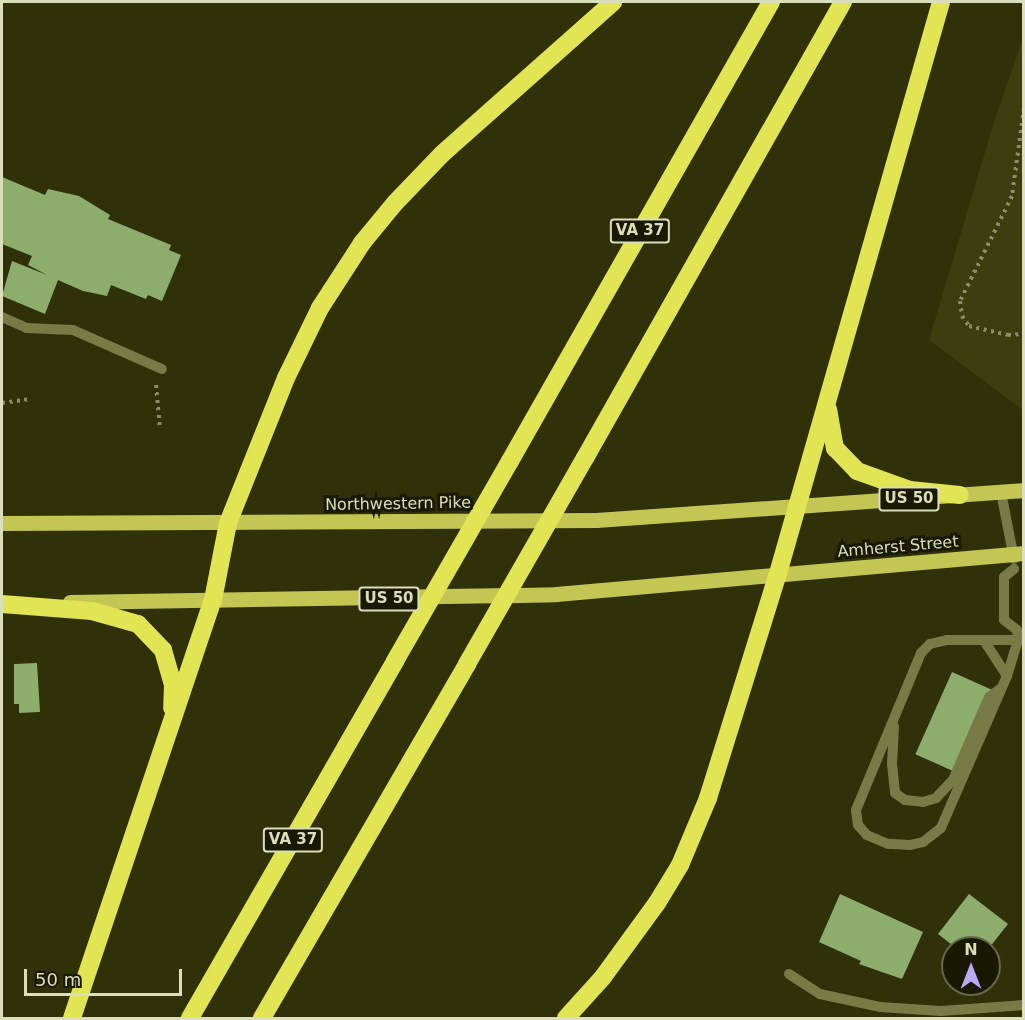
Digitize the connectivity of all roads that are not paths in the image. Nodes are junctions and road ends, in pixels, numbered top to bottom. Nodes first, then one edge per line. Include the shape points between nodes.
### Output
1 (613, 2) edge
2 (771, 2) edge
3 (843, 2) edge
4 (941, 2) edge
5 (2, 316) edge
6 (162, 369) dead end
7 (830, 386) junction
8 (1023, 490) edge
9 (1001, 492) junction
10 (960, 495) junction
11 (794, 509) junction
12 (2, 523) edge
13 (228, 523) junction
14 (1019, 563) edge
15 (777, 578) junction
16 (213, 600) junction
17 (2, 604) edge
18 (1019, 632) edge
19 (985, 642) junction
20 (1007, 676) junction
21 (1001, 688) junction
22 (894, 717) junction
23 (168, 741) junction
24 (789, 974) dead end
25 (1023, 1005) edge
26 (72, 1018) edge
27 (190, 1018) edge
28 (262, 1018) edge
29 (566, 1018) edge

1 - 13 highway via 442,154 362,243 304,338
2 - 27 highway, VA 37, bridge
3 - 28 highway, bridge
4 - 7 highway
5 - 6 lane via 27,328 73,330
7 - 10 highway via 829,431 835,448 850,465 873,479 896,486
7 - 11 highway
8 - 9 main road, US 50
9 - 10 main road, US 50
9 - 14 lane
10 - 11 main road, US 50
11 - 13 main road, Northwestern Pike / US 50 via 596,520
11 - 15 highway
12 - 13 main road, Northwestern Pike / US 50
13 - 16 highway
14 - 15 main road, Amherst Street / US 50
14 - 18 lane via 1004,578 1004,620
15 - 16 main road, US 50 via 457,598
15 - 29 highway via 730,736 680,865 629,943
16 - 17 main road, US 50
16 - 23 highway
17 - 23 highway via 111,615 138,624 153,636 164,650 173,685
18 - 19 lane
18 - 20 lane
19 - 20 lane
19 - 22 lane via 947,640 930,644 921,653
20 - 21 lane
21 - 22 lane via 989,697 945,792 922,802 905,800 896,793 892,764
21 - 22 lane via 940,828 922,842 910,845 888,844 867,835 858,825 856,810
23 - 26 highway
24 - 25 lane via 820,994 880,1007 941,1011

